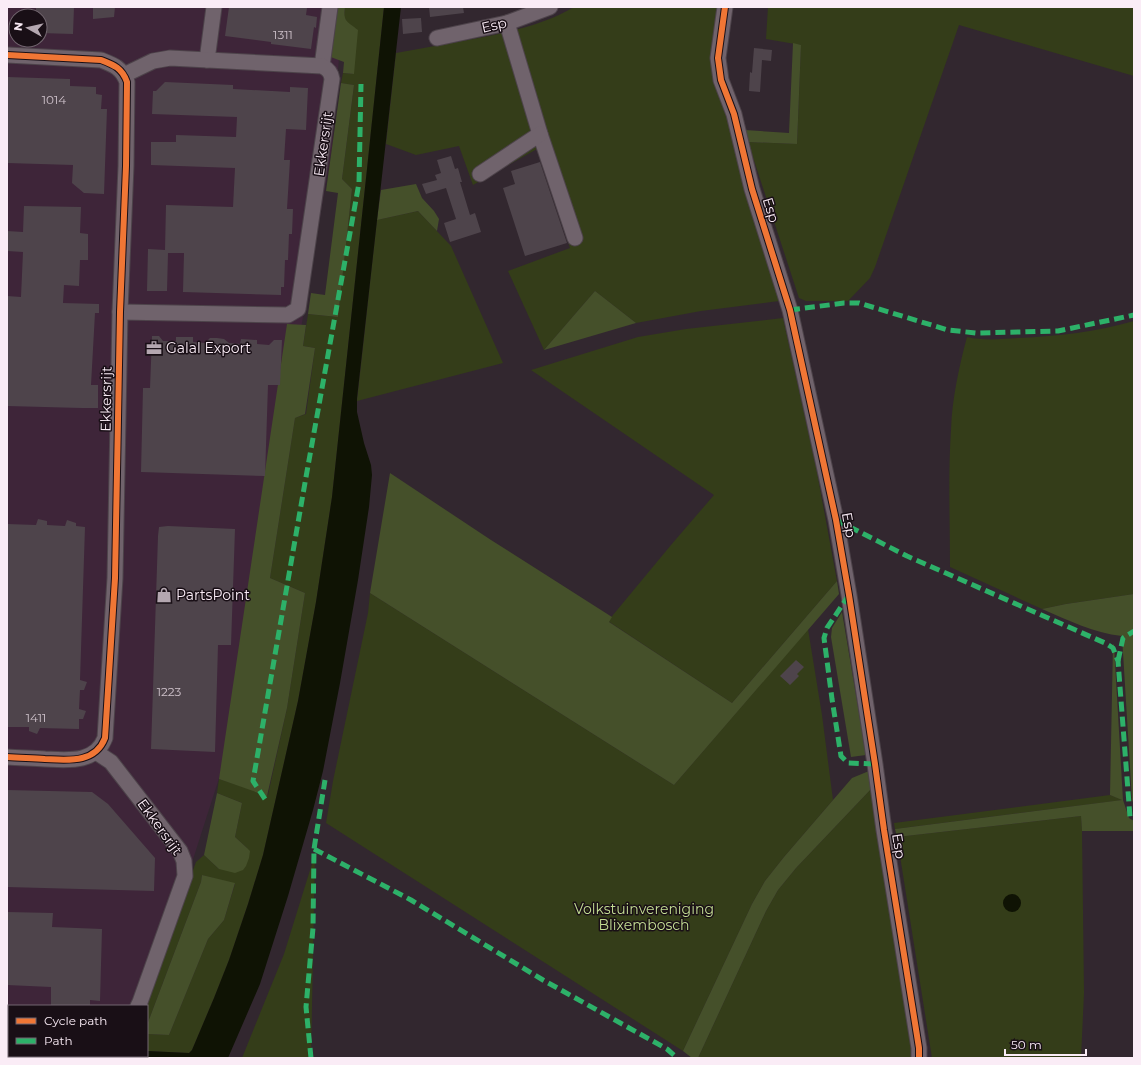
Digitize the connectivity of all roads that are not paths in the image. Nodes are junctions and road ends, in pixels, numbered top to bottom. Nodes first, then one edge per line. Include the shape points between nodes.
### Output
1 (214, 7) edge
2 (330, 7) edge
3 (550, 7) edge
4 (725, 7) edge
5 (507, 23) junction
6 (437, 38) dead end
7 (7, 55) edge
8 (207, 60) junction
9 (322, 66) junction
10 (124, 75) junction
11 (540, 134) junction
12 (480, 174) dead end
13 (575, 238) dead end
14 (120, 312) junction
15 (96, 752) junction
16 (7, 757) edge
17 (138, 1005) edge
18 (919, 1058) edge

1 - 8 street
2 - 9 street
3 - 5 street, Esp
4 - 18 street, Esp via 718,58 721,80 734,114 752,189 790,310 836,520
5 - 6 street, Esp
5 - 11 street
7 - 10 street via 101,60 114,65
8 - 9 street
8 - 10 street via 170,58 153,61
9 - 14 street, Ekkersrijt via 331,73 332,79 298,309 288,315
10 - 14 street, Ekkersrijt via 127,82 126,166
11 - 12 street
11 - 13 street
14 - 15 street, Ekkersrijt via 115,578 105,738
15 - 16 street via 73,760
15 - 17 street, Ekkersrijt via 111,762 180,851 184,860 185,876

